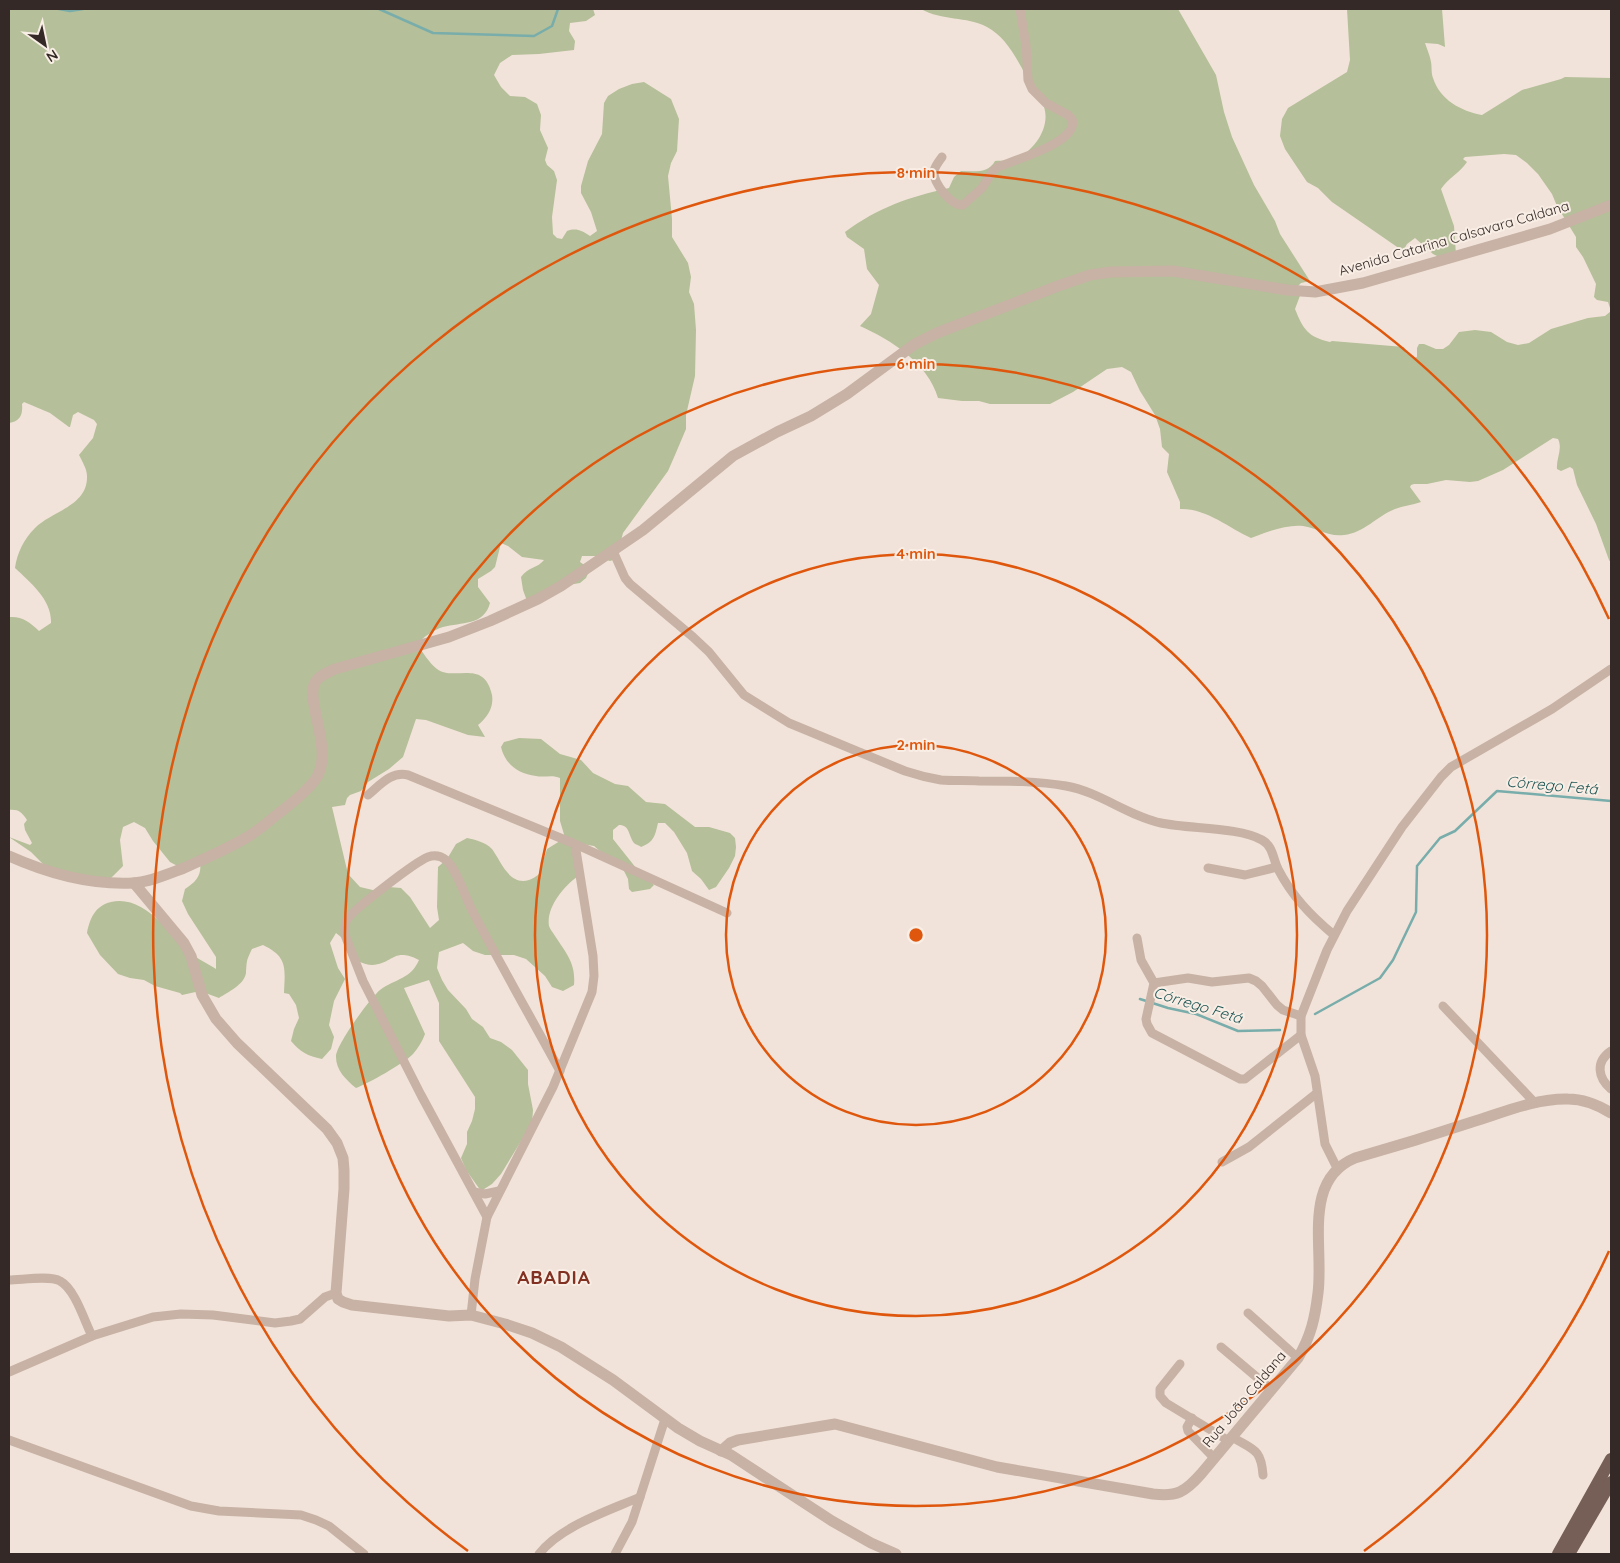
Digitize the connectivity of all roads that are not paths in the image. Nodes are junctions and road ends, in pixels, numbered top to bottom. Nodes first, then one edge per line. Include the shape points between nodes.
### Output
1 (1020, 9) edge
2 (942, 157) dead end
3 (1611, 205) edge
4 (613, 551) junction
5 (1611, 669) edge
6 (368, 795) dead end
7 (575, 844) junction
8 (9, 856) edge
9 (1277, 867) junction
10 (1208, 868) dead end
11 (134, 883) junction
12 (727, 913) dead end
13 (1334, 935) junction
14 (1137, 938) dead end
15 (1154, 983) junction
16 (1443, 1006) dead end
17 (1301, 1016) junction
18 (1301, 1035) junction
19 (1611, 1051) edge
20 (560, 1071) junction
21 (1611, 1089) edge
22 (1317, 1093) junction
23 (1534, 1104) junction
24 (1611, 1113) edge
25 (1222, 1162) dead end
26 (1336, 1168) junction
27 (499, 1191) junction
28 (474, 1192) junction
29 (487, 1217) junction
30 (9, 1280) edge
31 (336, 1293) junction
32 (1248, 1313) dead end
33 (472, 1315) junction
34 (92, 1336) junction
35 (1221, 1347) dead end
36 (1298, 1358) junction
37 (1180, 1364) dead end
38 (9, 1372) edge
39 (1272, 1390) junction
40 (1192, 1418) junction
41 (665, 1419) junction
42 (1230, 1439) junction
43 (9, 1440) edge
44 (726, 1453) junction
45 (1214, 1458) junction
46 (1611, 1460) edge
47 (1263, 1475) dead end
48 (1611, 1482) edge
49 (640, 1497) junction
50 (364, 1554) edge
51 (539, 1554) edge
52 (615, 1554) edge
53 (896, 1554) edge
54 (1558, 1554) edge
55 (1570, 1554) edge

1 - 2 street via 1028,80 1046,103 1068,115 1072,128 1052,145 998,167 963,205 955,204 947,197 935,177 936,166
3 - 4 street, Avenida Catarina Calsavara Caldana via 1550,228 1363,283 1315,292 1173,271 1111,272 1058,286 915,344 847,394 733,456
4 - 9 street via 630,584 709,652 744,695 789,723 924,777 1046,783 1094,794 1161,823 1255,837 1268,845
4 - 11 street, Avenida Catarina Calsavara Caldana via 538,599 490,621 449,637 325,674 316,681 313,692 323,762 308,788 249,836 166,875
5 - 13 street via 1441,776 1386,850
6 - 7 street via 393,775 401,773
7 - 12 street
7 - 20 street via 594,976 592,992
8 - 11 street via 58,874
9 - 10 street via 1245,875
9 - 13 street via 1296,899
11 - 31 street via 184,943 202,995 216,1019 327,1129 337,1143 343,1158 344,1188
13 - 17 street
14 - 15 street via 1141,960
15 - 17 street via 1181,978 1212,982 1249,978 1256,980 1283,1010
15 - 18 street via 1146,1018 1152,1033 1240,1079 1250,1076
16 - 23 street
17 - 18 street
18 - 22 street
19 - 21 street via 1601,1063 1600,1072 1602,1080
20 - 27 street
20 - 28 street via 446,859 429,857 416,863 356,909 347,920 345,935 363,981
22 - 25 street via 1249,1147
22 - 26 street via 1325,1144
23 - 24 street via 1580,1100
23 - 26 street via 1355,1158
26 - 36 street, Rua João Caldana via 1323,1188 1318,1291 1308,1342
27 - 28 street
27 - 29 street
28 - 29 street
29 - 33 street
30 - 34 street via 60,1280 74,1297
31 - 33 street via 338,1299 352,1305 449,1316
31 - 34 street via 325,1297 300,1319 291,1321 275,1323 181,1314 153,1317
32 - 36 street
33 - 41 street via 513,1326 561,1347
34 - 38 street
35 - 39 street
36 - 39 street, Rua João Caldana
37 - 40 street via 1159,1392 1166,1402
39 - 42 street, Rua João Caldana
40 - 42 street
40 - 45 street via 1188,1431
41 - 44 street
41 - 49 street
42 - 45 street, Rua João Caldana
42 - 47 street via 1259,1455
43 - 50 street via 191,1506 219,1511 301,1515 341,1534
44 - 45 street, Rua João Caldana via 730,1443 835,1424 997,1467 1165,1496 1189,1487
44 - 53 street via 832,1521
46 - 54 main road
48 - 55 main road
49 - 51 street via 575,1527 556,1538
49 - 52 street via 632,1522

